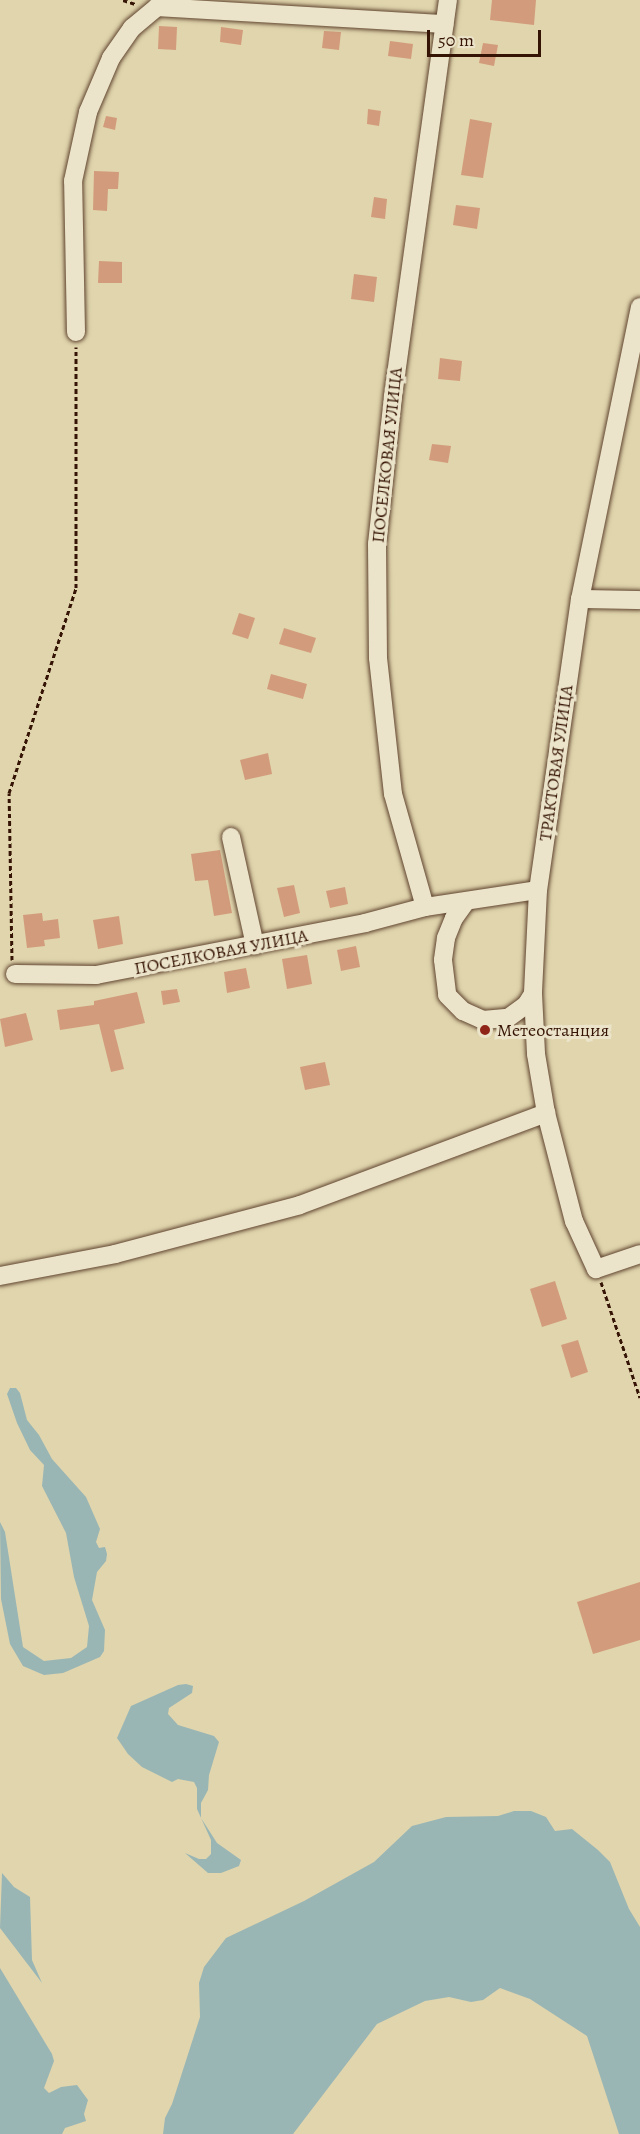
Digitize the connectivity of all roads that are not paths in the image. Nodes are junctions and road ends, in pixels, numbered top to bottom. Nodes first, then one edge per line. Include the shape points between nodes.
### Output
1 (448, 0) edge
2 (444, 24) junction
3 (640, 307) edge
4 (76, 332) road end
5 (637, 334) edge
6 (580, 599) junction
7 (640, 600) edge
8 (231, 837) dead end
9 (538, 890) junction
10 (465, 903) junction
11 (424, 907) junction
12 (255, 945) junction
13 (15, 974) road end
14 (533, 994) junction
15 (546, 1113) junction
16 (640, 1254) edge
17 (0, 1276) edge

1 - 2 street, ПОСЕЛКОВАЯ УЛИЦА
2 - 4 street via 157,7 132,28 111,58 88,112 73,181
2 - 11 street, ПОСЕЛКОВАЯ УЛИЦА via 393,396 377,544 378,658 393,794
3 - 5 street, ТРАКТОВАЯ УЛИЦА
5 - 6 street, ТРАКТОВАЯ УЛИЦА
6 - 7 street
6 - 9 street, ТРАКТОВАЯ УЛИЦА
8 - 12 street
9 - 10 street, ПОСЕЛКОВАЯ УЛИЦА
9 - 14 street, ТРАКТОВАЯ УЛИЦА
10 - 11 street, ПОСЕЛКОВАЯ УЛИЦА
10 - 14 street via 446,938 443,960 447,994 463,1011 483,1020 508,1018 526,1005
11 - 12 street, ПОСЕЛКОВАЯ УЛИЦА
12 - 13 street, ПОСЕЛКОВАЯ УЛИЦА via 96,975
14 - 15 street, ТРАКТОВАЯ УЛИЦА via 536,1054
15 - 16 street, ТРАКТОВАЯ УЛИЦА via 574,1221 596,1269
15 - 17 street via 300,1205 115,1254

